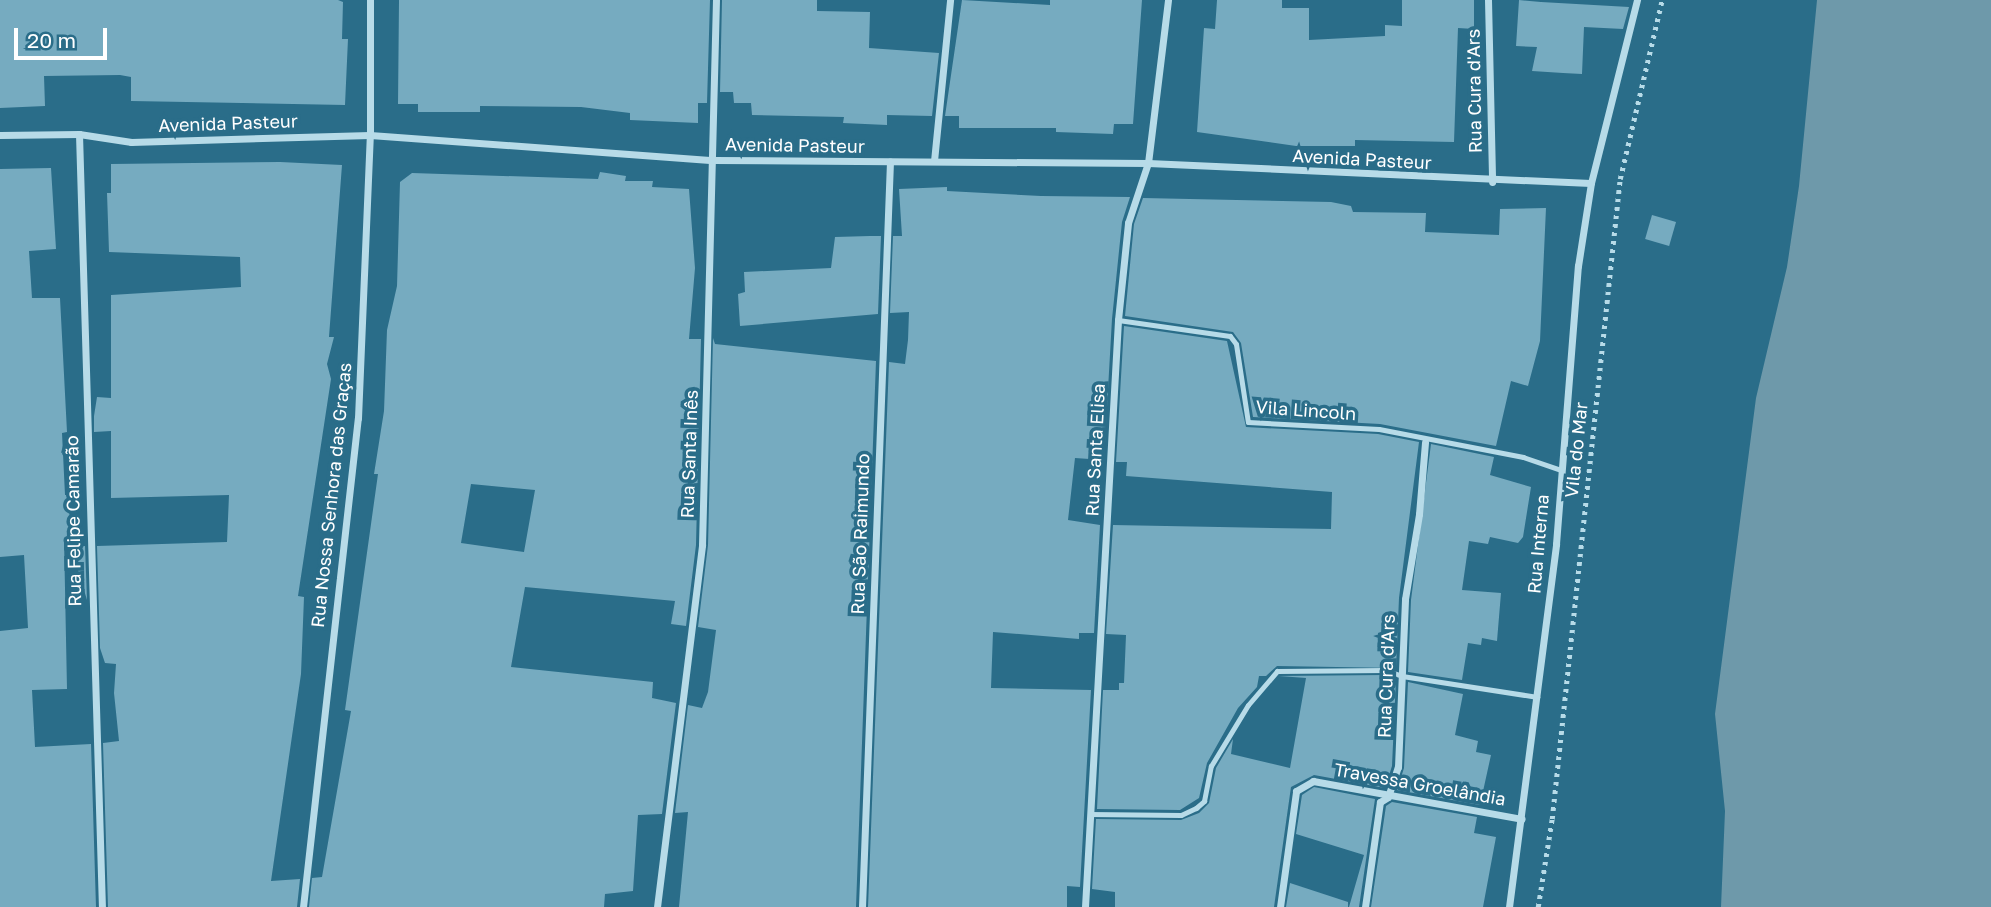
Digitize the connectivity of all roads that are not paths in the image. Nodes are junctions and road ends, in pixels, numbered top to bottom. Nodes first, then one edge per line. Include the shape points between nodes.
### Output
1 (370, 0) edge
2 (716, 0) edge
3 (950, 0) edge
4 (1168, 0) edge
5 (1488, 0) edge
6 (1637, 0) edge
7 (79, 134) junction
8 (0, 135) edge
9 (370, 135) junction
10 (713, 160) junction
11 (891, 162) junction
12 (934, 162) junction
13 (1147, 163) junction
14 (1492, 182) junction
15 (1591, 183) junction
16 (1118, 320) junction
17 (1425, 442) junction
18 (1560, 470) junction
19 (1402, 676) junction
20 (1539, 697) junction
21 (1388, 797) junction
22 (1090, 814) junction
23 (1522, 819) junction
24 (102, 907) edge
25 (303, 907) edge
26 (657, 907) edge
27 (862, 907) edge
28 (1085, 907) edge
29 (1280, 907) edge
30 (1365, 907) edge
31 (1509, 907) edge

1 - 9 street, Rua Nossa Senhora das Graças
2 - 10 street, Rua Santa Inês
3 - 12 street
4 - 13 street, Rua Santa Elisa
5 - 14 street, Rua Cura d'Ars
6 - 15 street, Rua Interna
7 - 8 street, Avenida Pasteur
7 - 9 street, Avenida Pasteur via 131,142
7 - 24 street, Rua Felipe Camarão
9 - 10 street, Avenida Pasteur
9 - 25 street, Rua Nossa Senhora das Graças via 358,418
10 - 11 street, Avenida Pasteur
10 - 26 street, Rua Santa Inês via 702,545
11 - 12 street, Avenida Pasteur
11 - 27 street, Rua São Raimundo
12 - 13 street, Avenida Pasteur
13 - 14 street, Avenida Pasteur
13 - 16 street, Rua Santa Elisa via 1128,223
14 - 15 street, Avenida Pasteur
15 - 18 street, Rua Interna via 1578,266
16 - 17 lane, Vila Lincoln via 1230,336 1236,344 1248,422 1379,429
16 - 22 street, Rua Santa Elisa
17 - 18 lane, Vila Lincoln via 1523,457
17 - 19 street, Rua Cura d'Ars via 1405,599
18 - 20 street, Rua Interna
19 - 20 lane
19 - 21 street, Rua Cura d'Ars via 1398,767
19 - 22 lane via 1385,670 1277,671 1248,705 1211,766 1203,801 1196,808 1181,815
20 - 23 street, Rua Interna
21 - 23 street, Travessa Groelândia
21 - 29 street, Travessa Groelândia via 1313,781 1297,791
21 - 30 street, Rua Cura d'Ars via 1380,802
22 - 28 street, Rua Santa Elisa
23 - 31 street, Rua Interna

